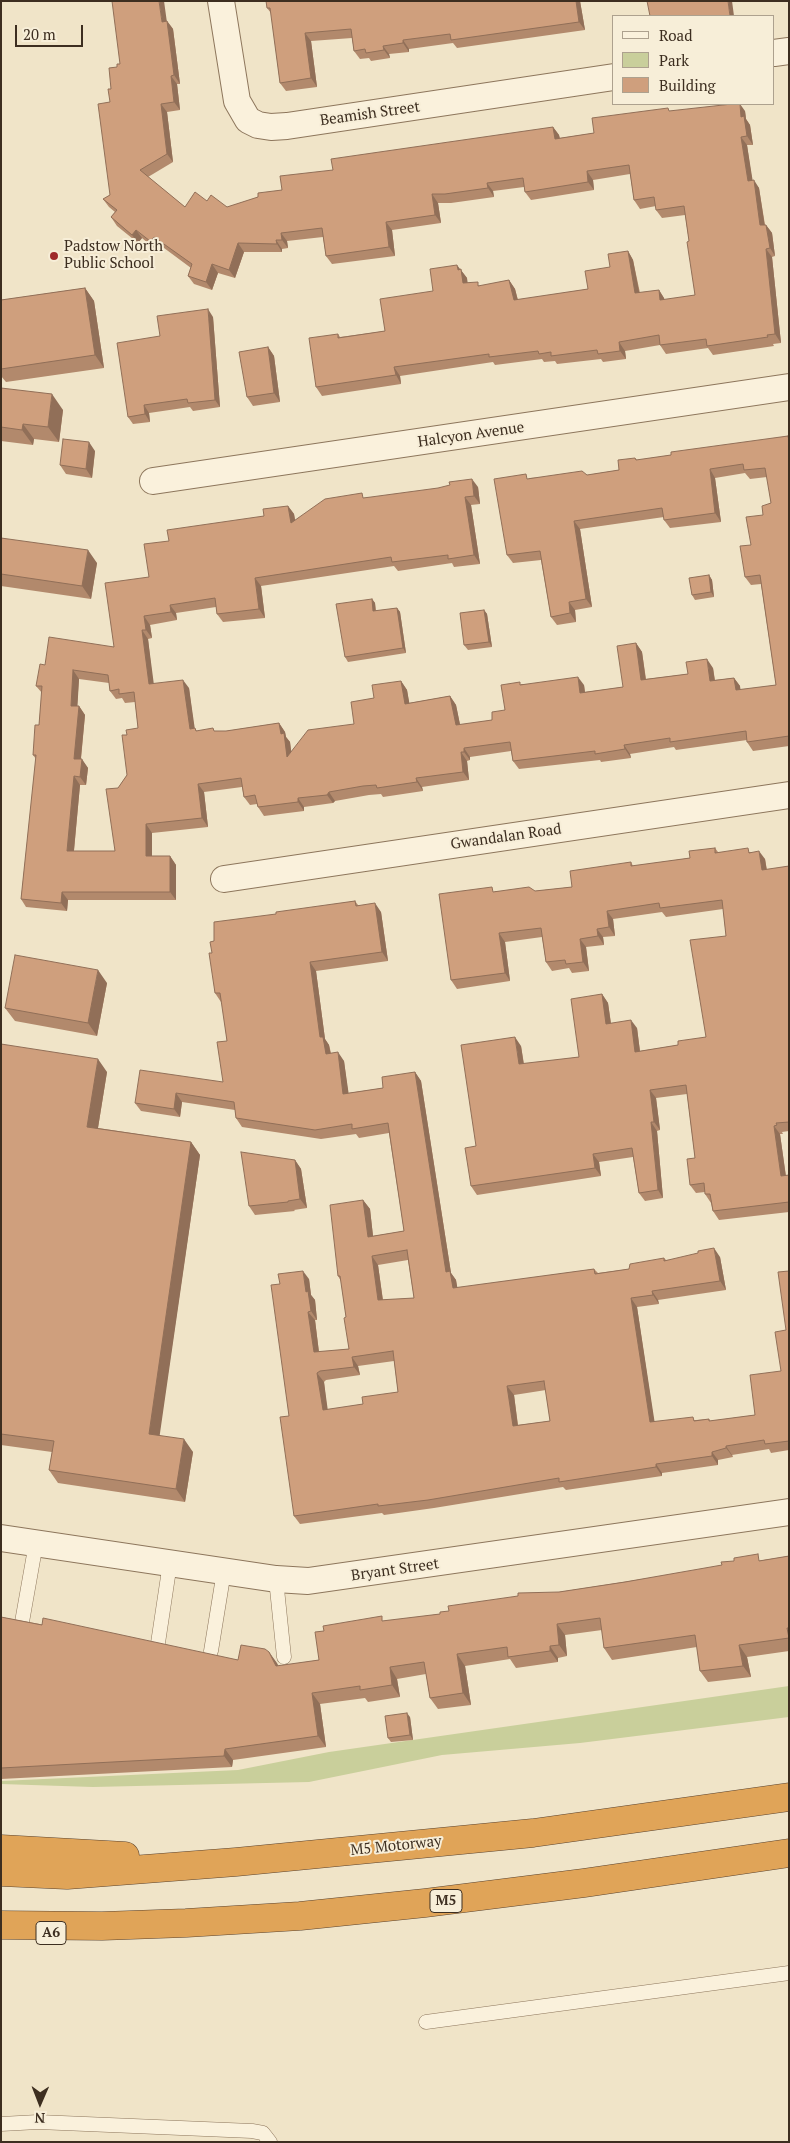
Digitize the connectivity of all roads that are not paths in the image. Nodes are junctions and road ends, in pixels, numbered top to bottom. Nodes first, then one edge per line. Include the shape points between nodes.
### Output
1 (221, 1) edge
2 (789, 51) edge
3 (775, 53) edge
4 (612, 77) edge
5 (789, 387) edge
6 (153, 481) dead end
7 (789, 795) edge
8 (224, 879) dead end
9 (789, 1512) edge
10 (1, 1538) edge
11 (36, 1543) junction
12 (170, 1563) junction
13 (224, 1571) junction
14 (276, 1579) junction
15 (22, 1622) edge
16 (158, 1643) edge
17 (211, 1651) dead end
18 (284, 1657) dead end
19 (789, 1797) edge
20 (1, 1849) edge
21 (789, 1853) edge
22 (236, 1862) junction
23 (1, 1872) edge
24 (1, 1926) edge
25 (102, 1926) junction
26 (1, 1941) edge
27 (789, 1973) edge
28 (426, 2022) dead end
29 (1, 2124) edge
30 (270, 2142) edge

1 - 4 street, Beamish Street via 237,101 248,120 258,125 286,126
2 - 3 street
5 - 6 street, Halcyon Avenue
7 - 8 street, Gwandalan Road
9 - 14 street, Bryant Street via 324,1580 295,1582
10 - 11 street, Bryant Street
11 - 12 street, Bryant Street
11 - 15 lane
12 - 13 street, Bryant Street
12 - 16 lane
13 - 14 street, Bryant Street
13 - 17 lane
14 - 18 lane
19 - 22 highway, M5 Motorway via 533,1833
20 - 22 highway
21 - 25 highway, M5 via 425,1904 300,1916
22 - 23 highway, M5 Motorway via 67,1875
24 - 25 highway, M5
25 - 26 highway, A6
27 - 28 lane
29 - 30 lane via 38,2122 252,2131 263,2134

